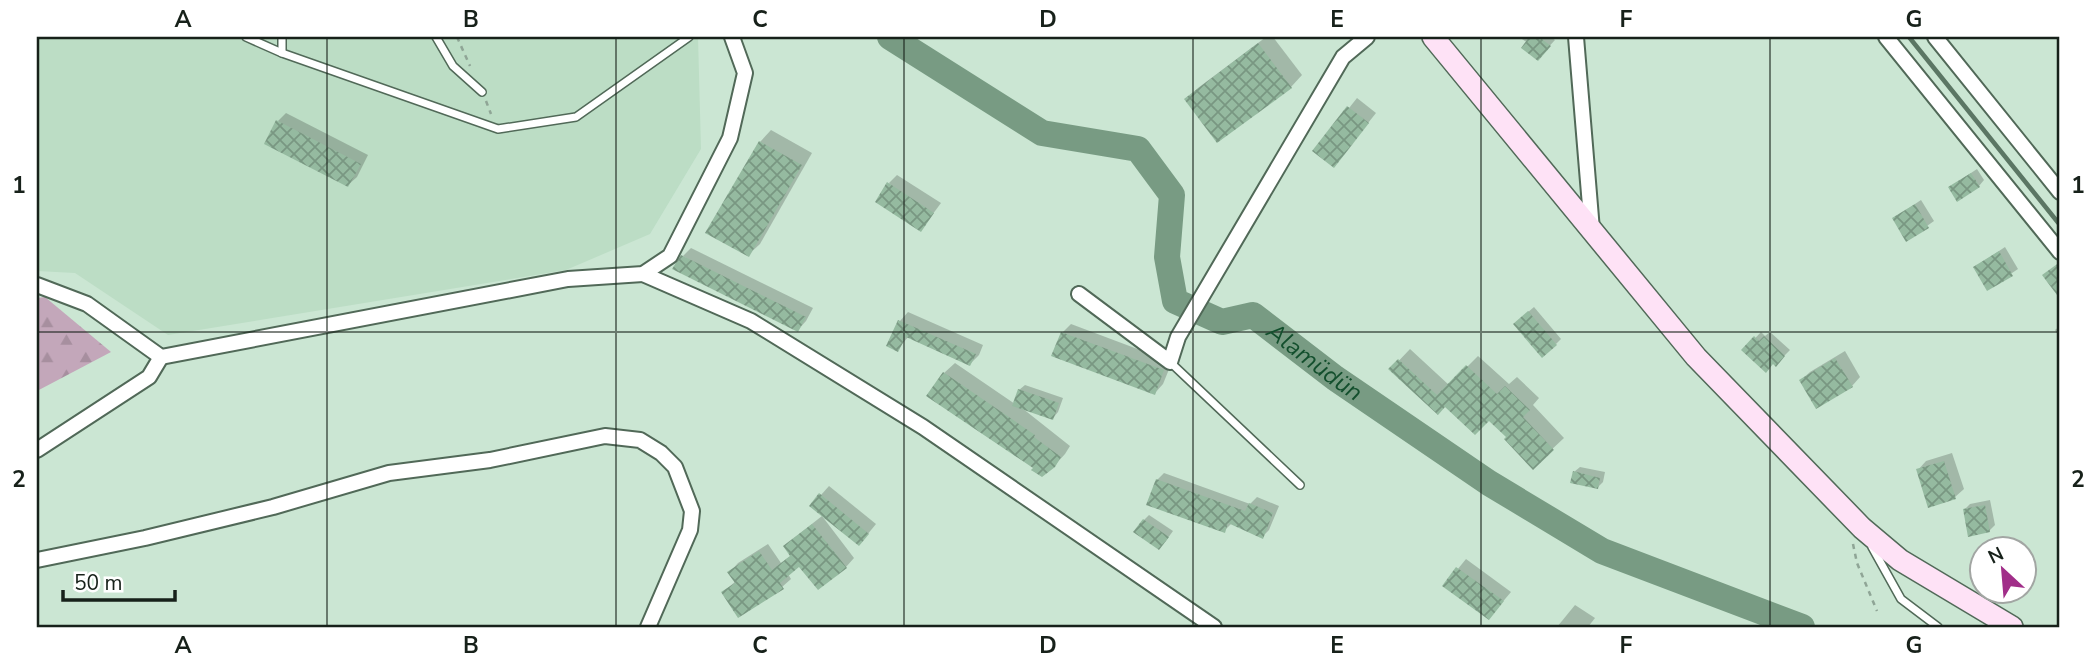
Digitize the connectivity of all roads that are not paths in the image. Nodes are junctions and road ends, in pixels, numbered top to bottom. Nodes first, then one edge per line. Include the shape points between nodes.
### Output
1 (246, 37) edge
2 (282, 37) edge
3 (436, 37) edge
4 (689, 37) edge
5 (732, 37) edge
6 (1367, 37) edge
7 (1433, 37) edge
8 (1576, 37) edge
9 (1886, 37) edge
10 (1936, 37) edge
11 (282, 53) junction
12 (482, 92) dead end
13 (2060, 192) edge
14 (1592, 231) junction
15 (2060, 252) edge
16 (643, 274) junction
17 (37, 285) edge
18 (1079, 294) dead end
19 (161, 357) junction
20 (1170, 362) junction
21 (37, 450) edge
22 (1300, 485) dead end
23 (1854, 521) junction
24 (37, 560) edge
25 (648, 627) edge
26 (1214, 627) edge
27 (1938, 627) edge
28 (2012, 627) edge

1 - 11 lane
2 - 11 lane
3 - 12 lane via 453,66
4 - 11 lane via 576,117 498,129
5 - 16 street via 745,73 730,138 670,256
6 - 20 street via 1343,57 1330,77 1178,337
7 - 14 main road
8 - 14 street
9 - 15 street
10 - 13 street
14 - 23 main road via 1696,357
16 - 19 street via 568,279
16 - 26 street via 763,328 923,428
17 - 19 street via 87,304
18 - 20 street
19 - 21 street via 149,377
20 - 22 lane
23 - 27 lane via 1901,599
23 - 28 main road via 1900,560
24 - 25 street via 184,529 389,473 490,460 605,436 640,440 661,453 676,467 692,511 690,530

